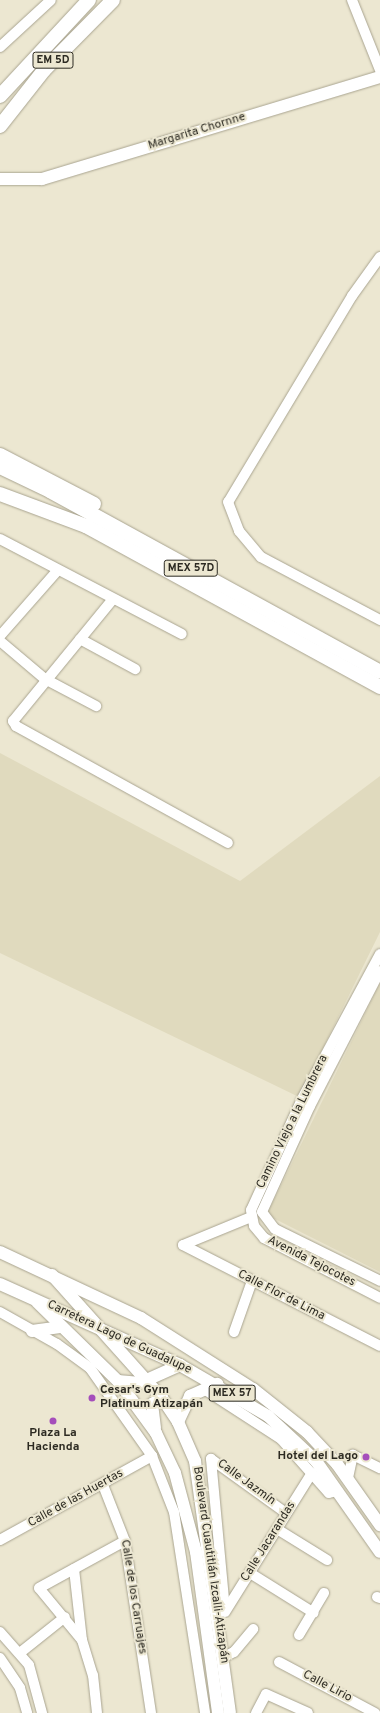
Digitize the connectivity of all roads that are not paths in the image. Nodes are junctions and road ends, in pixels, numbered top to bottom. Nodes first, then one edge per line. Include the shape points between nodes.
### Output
1 (51, 0) edge
2 (89, 0) edge
3 (113, 0) edge
4 (352, 0) edge
5 (0, 47) edge
6 (380, 70) edge
7 (380, 77) edge
8 (0, 96) edge
9 (0, 126) edge
10 (6, 180) edge
11 (380, 257) edge
12 (0, 455) edge
13 (0, 467) edge
14 (0, 494) edge
15 (0, 539) edge
16 (58, 570) junction
17 (207, 576) junction
18 (113, 599) junction
19 (380, 620) edge
20 (182, 634) dead end
21 (0, 636) edge
22 (80, 639) junction
23 (0, 641) edge
24 (135, 670) dead end
25 (380, 672) edge
26 (46, 679) junction
27 (380, 687) edge
28 (96, 706) dead end
29 (228, 843) dead end
30 (380, 954) edge
31 (378, 967) edge
32 (251, 1218) junction
33 (265, 1218) joint
34 (0, 1252) edge
35 (52, 1275) junction
36 (252, 1281) junction
37 (380, 1281) edge
38 (0, 1284) edge
39 (380, 1298) edge
40 (34, 1299) junction
41 (0, 1312) edge
42 (97, 1326) junction
43 (60, 1328) junction
44 (32, 1331) junction
45 (234, 1332) dead end
46 (380, 1346) edge
47 (180, 1365) junction
48 (147, 1380) junction
49 (118, 1381) junction
50 (217, 1384) junction
51 (204, 1388) junction
52 (162, 1398) junction
53 (178, 1422) junction
54 (156, 1433) junction
55 (353, 1455) junction
56 (152, 1456) junction
57 (337, 1464) junction
58 (380, 1468) edge
59 (312, 1473) junction
60 (348, 1478) junction
61 (103, 1485) junction
62 (338, 1491) junction
63 (286, 1513) junction
64 (380, 1525) edge
65 (277, 1529) junction
66 (0, 1540) edge
67 (125, 1541) junction
68 (380, 1552) edge
69 (327, 1560) dead end
70 (74, 1569) junction
71 (250, 1574) junction
72 (324, 1593) dead end
73 (221, 1611) junction
74 (311, 1611) junction
75 (65, 1617) junction
76 (253, 1629) dead end
77 (0, 1632) edge
78 (299, 1635) dead end
79 (82, 1640) junction
80 (21, 1652) junction
81 (224, 1657) junction
82 (0, 1658) edge
83 (280, 1662) dead end
84 (35, 1682) junction
85 (20, 1688) junction
86 (27, 1713) edge
87 (42, 1713) edge
88 (97, 1713) edge
89 (151, 1713) edge
90 (205, 1713) edge
91 (218, 1713) edge
92 (230, 1713) edge
93 (256, 1713) edge
94 (308, 1713) edge
95 (375, 1713) edge

1 - 5 street
2 - 8 highway, EM 5D
3 - 9 highway, EM 5D via 44,70
4 - 6 street
7 - 10 main road, Margarita Chornne via 42,179
11 - 19 street via 352,296 228,502 239,531 261,557
12 - 17 highway via 54,481 176,552
13 - 17 highway, MEX 57D
14 - 27 highway, MEX 57D via 86,526
15 - 16 street
16 - 18 street
16 - 21 street
17 - 25 highway, MEX 57D
18 - 20 street
18 - 22 street
22 - 24 street
22 - 26 street
23 - 26 street
26 - 28 street
26 - 29 street via 16,714 16,726
30 - 31 street
31 - 32 street, Camino Viejo a la Lumbrera via 295,1113 253,1204
31 - 33 street, Camino Viejo a la Lumbrera via 262,1206
32 - 36 street, Calle Flor de Lima via 183,1245
32 - 39 street, Avenida Tejocotes via 264,1238
33 - 37 street, Avenida Tejocotes via 276,1229
34 - 35 main road, Carretera Lago de Guadalupe / MEX 57
35 - 42 main road, Boulevard Cuautitlán Izcalli-Atizapán
35 - 57 main road, Carretera Lago de Guadalupe / MEX 57 via 141,1318 253,1390 307,1432
36 - 45 street
36 - 46 street, Calle Flor de Lima
38 - 40 main road, Carretera Lago de Guadalupe / MEX 57
40 - 42 main road, Carretera Lago de Guadalupe / MEX 57
40 - 43 main road, Boulevard Cuautitlán Izcalli-Atizapán
41 - 44 street
42 - 47 main road, Carretera Lago de Guadalupe / MEX 57
42 - 48 main road, Boulevard Cuautitlán Izcalli-Atizapán
43 - 44 main road
43 - 49 main road, Boulevard Cuautitlán Izcalli-Atizapán
44 - 56 street via 90,1368
47 - 48 main road
47 - 50 main road, Carretera Lago de Guadalupe / MEX 57
48 - 49 main road
48 - 52 main road, Boulevard Cuautitlán Izcalli-Atizapán
49 - 54 main road, Boulevard Cuautitlán Izcalli-Atizapán
50 - 51 main road
50 - 62 main road, Carretera Lago de Guadalupe / MEX 57 via 281,1426 316,1462
51 - 53 main road via 190,1396
51 - 59 street via 281,1439
52 - 53 main road, Boulevard Cuautitlán Izcalli-Atizapán
52 - 54 main road via 152,1404
53 - 73 main road, Boulevard Cuautitlán Izcalli-Atizapán via 198,1472
54 - 91 main road, Boulevard Cuautitlán Izcalli-Atizapán via 189,1515
55 - 57 street
55 - 58 street
55 - 60 street
56 - 61 street, Calle de las Huertas
56 - 90 street via 174,1512
57 - 60 main road, Carretera Lago de Guadalupe / MEX 57
59 - 62 street via 329,1493
59 - 63 street, Calle Jacarandas
60 - 64 main road, Carretera Lago de Guadalupe / MEX 57
61 - 66 street, Calle de las Huertas
61 - 67 street, Calle de los Carruajes
62 - 68 main road, Carretera Lago de Guadalupe / MEX 57
63 - 65 street, Calle Jacarandas
63 - 73 street, Calle Jazmín via 212,1459
65 - 69 street
65 - 71 street, Calle Jacarandas
67 - 70 street
67 - 89 street, Calle de los Carruajes
70 - 75 street via 39,1588
70 - 79 street
71 - 73 street, Calle Jacarandas
71 - 74 street
72 - 74 street
73 - 81 main road, Boulevard Cuautitlán Izcalli-Atizapán
74 - 78 street
75 - 79 street
75 - 80 street
76 - 81 street via 234,1652
77 - 80 street
79 - 88 street via 93,1675
80 - 84 street
81 - 92 main road, Boulevard Cuautitlán Izcalli-Atizapán
82 - 85 street
83 - 95 street, Calle Lirio
84 - 85 street via 29,1690
84 - 87 street
85 - 86 street
93 - 94 street via 266,1694

